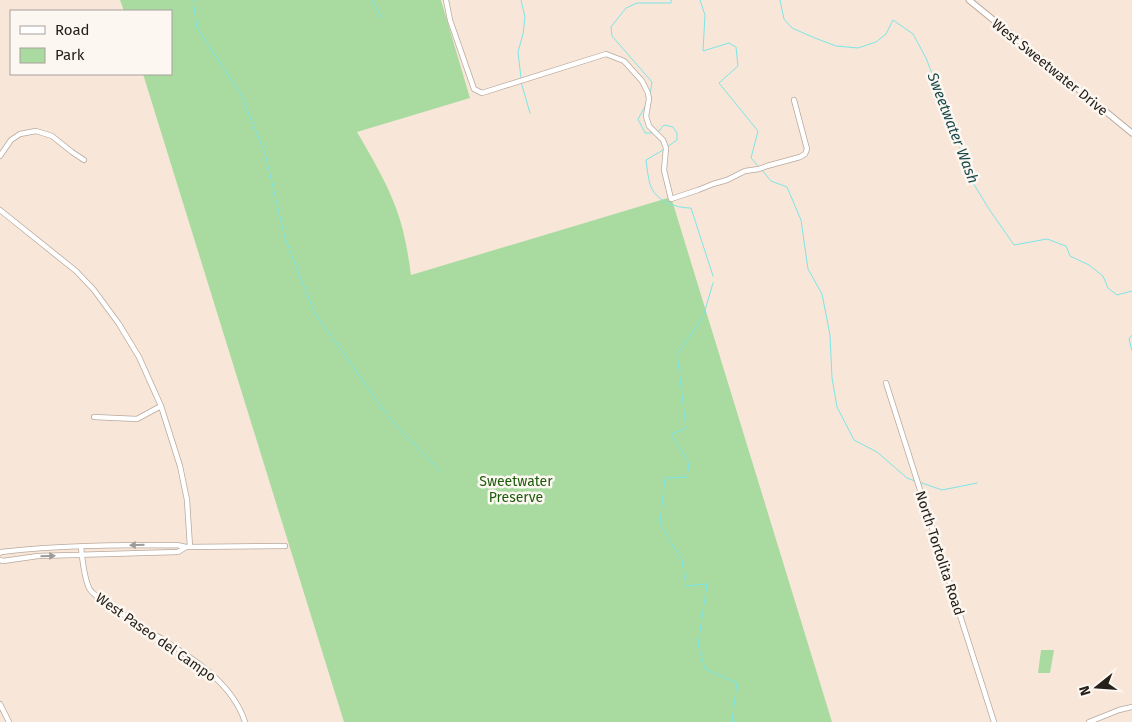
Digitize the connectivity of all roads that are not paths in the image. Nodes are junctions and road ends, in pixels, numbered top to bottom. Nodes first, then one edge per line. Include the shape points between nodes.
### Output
1 (446, 0) edge
2 (969, 0) edge
3 (794, 100) dead end
4 (1132, 134) edge
5 (0, 156) edge
6 (84, 160) dead end
7 (0, 210) edge
8 (886, 383) dead end
9 (160, 406) junction
10 (94, 417) dead end
11 (285, 546) dead end
12 (81, 547) junction
13 (188, 547) junction
14 (0, 553) edge
15 (81, 555) junction
16 (0, 560) edge
17 (0, 704) edge
18 (1132, 708) edge
19 (9, 722) edge
20 (245, 722) edge
21 (994, 722) edge
22 (1089, 722) edge

1 - 3 street via 474,89 482,93 606,54 624,61 648,93 646,116 649,126 663,140 666,148 664,170 671,199 745,171 805,154 807,150
2 - 4 street, West Sweetwater Drive
5 - 6 street via 11,140 20,134 36,132 52,136
7 - 9 street via 76,271 94,290 139,357
8 - 21 street, North Tortolita Road
9 - 10 street via 137,419
9 - 13 street via 188,500
11 - 13 street
13 -> 12 street via 176,544
12 - 14 street
12 - 15 street, West Paseo del Campo
13 - 15 street via 178,552
16 -> 15 street
15 - 20 street, West Paseo del Campo via 88,585 93,592 211,673 236,701
17 - 19 street
18 - 22 street

